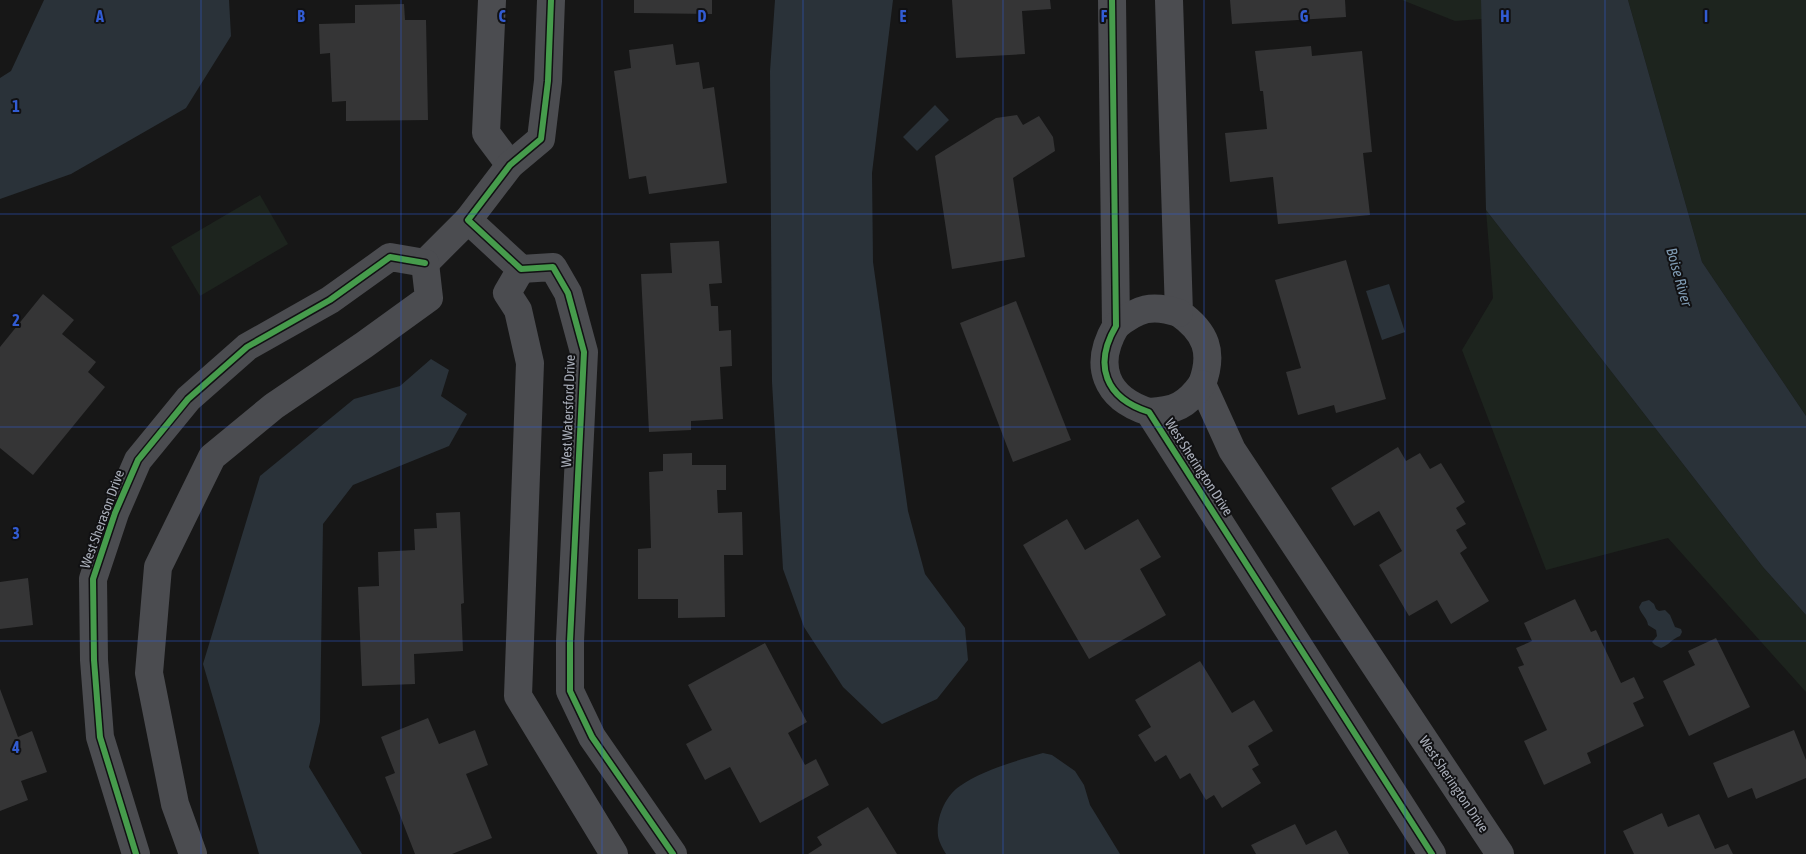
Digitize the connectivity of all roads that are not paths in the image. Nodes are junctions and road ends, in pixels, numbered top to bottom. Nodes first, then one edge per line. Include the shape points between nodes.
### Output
1 (492, 0) edge
2 (551, 0) edge
3 (1112, 0) edge
4 (1169, 0) edge
5 (510, 165) junction
6 (468, 220) junction
7 (425, 263) junction
8 (521, 269) junction
9 (1179, 313) junction
10 (1116, 326) junction
11 (1202, 384) junction
12 (1149, 412) junction
13 (136, 854) edge
14 (194, 854) edge
15 (614, 854) edge
16 (673, 854) edge
17 (1432, 854) edge
18 (1500, 854) edge

1 - 5 street via 486,132
2 - 5 street via 548,80 541,139
3 - 10 street, West Sherington Drive
4 - 9 street
5 - 6 street
6 - 7 street
6 - 8 street
7 - 13 street, West Sherason Drive via 390,257 330,300 247,347 188,399 138,460 115,513 93,579 94,660 100,737
7 - 14 street via 429,298 274,406 212,456 158,567 149,673 175,804
8 - 15 street via 507,293 518,310 530,363 518,696
8 - 16 street, West Watersford Drive via 553,267 568,293 584,352 570,691 592,736
9 - 10 street, West Sherington Drive via 1163,308 1146,308 1129,315
9 - 11 street, West Sherington Drive via 1191,321 1206,345 1207,371
10 - 12 street, West Sherington Drive via 1104,356 1105,373 1121,399
11 - 12 street, West Sherington Drive via 1193,397 1180,406
11 - 18 street, West Sherington Drive via 1232,450
12 - 17 street, West Sherington Drive

